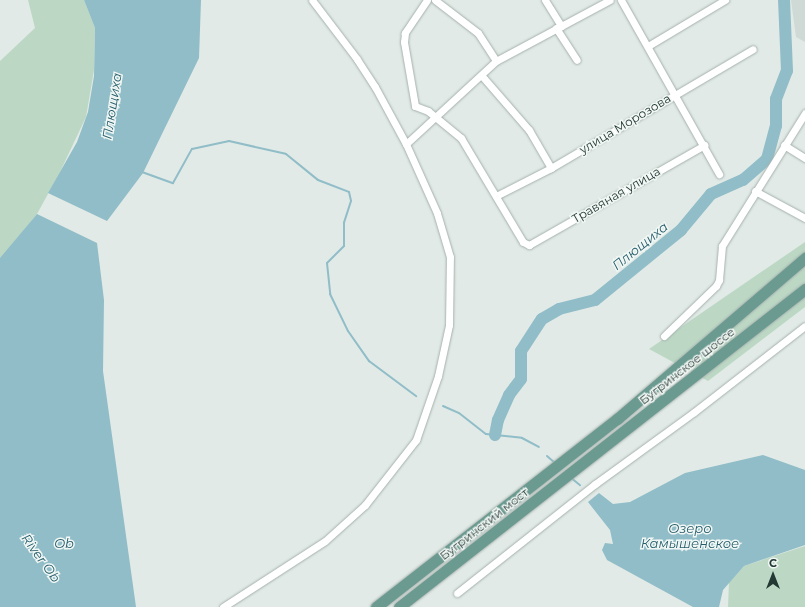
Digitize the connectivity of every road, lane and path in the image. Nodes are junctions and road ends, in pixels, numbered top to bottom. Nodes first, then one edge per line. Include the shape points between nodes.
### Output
1 (312, 0) edge
2 (427, 0) edge
3 (435, 0) edge
4 (545, 0) edge
5 (610, 0) edge
6 (621, 0) edge
7 (725, 0) edge
8 (558, 27) junction
9 (648, 46) junction
10 (753, 49) dead end
11 (577, 60) dead end
12 (496, 61) junction
13 (482, 76) junction
14 (675, 94) junction
15 (805, 113) edge
16 (436, 118) junction
17 (406, 144) junction
18 (704, 145) junction
19 (784, 146) junction
20 (805, 158) edge
21 (551, 168) junction
22 (719, 174) dead end
23 (755, 191) junction
24 (496, 196) junction
25 (805, 218) edge
26 (805, 258) edge
27 (805, 289) edge
28 (805, 326) edge
29 (664, 336) dead end
30 (584, 462) joint
31 (458, 592) dead end
32 (223, 607) edge
33 (376, 607) edge
34 (399, 607) edge

1 - 17 street via 357,59
2 - 16 street via 405,33 404,42 415,106
3 - 12 street via 478,33
4 - 8 street
5 - 8 street
6 - 9 street
7 - 9 street
8 - 11 street
8 - 12 street
9 - 14 street
10 - 14 street, улица Морозова
12 - 13 street
13 - 16 street
13 - 21 street via 529,130
14 - 18 street
14 - 21 street, улица Морозова
15 - 19 street
16 - 17 street
16 - 24 street via 461,138
17 - 32 street via 437,213 450,257 449,325 438,376 416,440 359,513 325,541
18 - 22 street
18 - 24 street, Травяная улица via 529,244 523,242 513,228
19 - 20 street
19 - 23 street
21 - 24 street, улица Морозова
23 - 25 street
23 - 29 street via 722,246 719,280 716,286
26 - 33 main road via 576,452
27 - 30 main road, Бугринское шоссе
28 - 31 street via 595,484
30 - 34 main road, Бугринский мост

